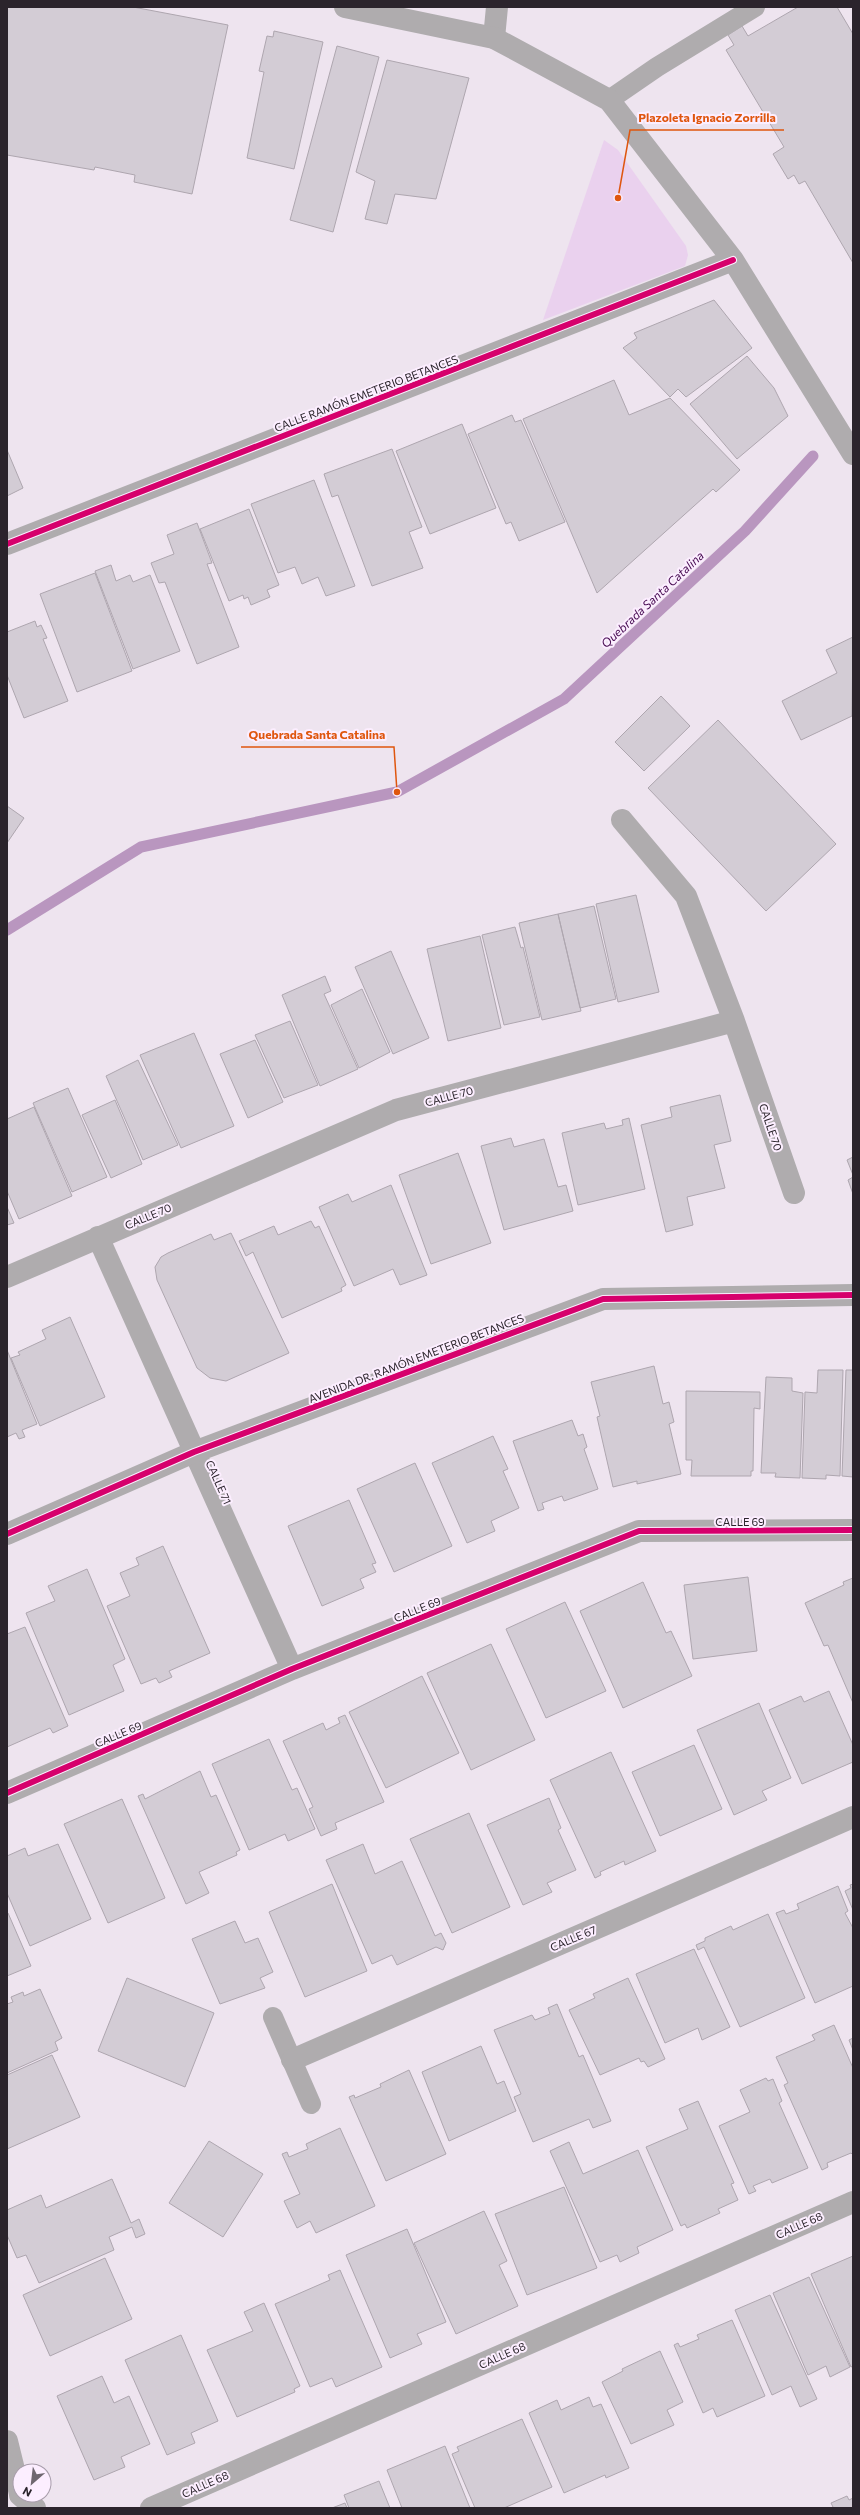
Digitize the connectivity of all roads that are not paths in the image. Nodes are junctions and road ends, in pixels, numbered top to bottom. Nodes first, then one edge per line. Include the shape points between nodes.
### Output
1 (345, 7) edge
2 (497, 7) edge
3 (755, 7) edge
4 (494, 38) junction
5 (609, 100) junction
6 (733, 260) junction
7 (853, 454) edge
8 (7, 544) edge
9 (622, 820) dead end
10 (734, 1021) junction
11 (794, 1193) dead end
12 (98, 1237) junction
13 (7, 1277) edge
14 (853, 1295) edge
15 (194, 1452) junction
16 (853, 1530) edge
17 (7, 1534) edge
18 (292, 1669) junction
19 (7, 1793) edge
20 (853, 1817) edge
21 (273, 2017) dead end
22 (292, 2060) junction
23 (311, 2104) dead end
24 (853, 2202) edge
25 (7, 2441) edge
26 (12, 2463) edge
27 (151, 2508) edge

1 - 4 street
2 - 4 street
3 - 5 lane via 656,67
4 - 5 street
5 - 6 street
6 - 7 street
6 - 8 street, CALLE RAMÓN EMETERIO BETANCES
9 - 10 street via 686,896
10 - 11 street, CALLE 70
10 - 12 street, CALLE 70 via 396,1110
12 - 13 street, CALLE 70
12 - 15 street, CALLE 71
14 - 15 street, AVENIDA DR. RAMÓN EMETERIO BETANCES via 603,1299
15 - 17 street, AVENIDA DR. RAMÓN EMETERIO BETANCES
15 - 18 street, CALLE 71
16 - 18 street, CALLE 69 via 639,1531
18 - 19 street, CALLE 69
20 - 22 street, CALLE 67
21 - 22 lane
22 - 23 lane
24 - 27 street, CALLE 68
25 - 26 street

